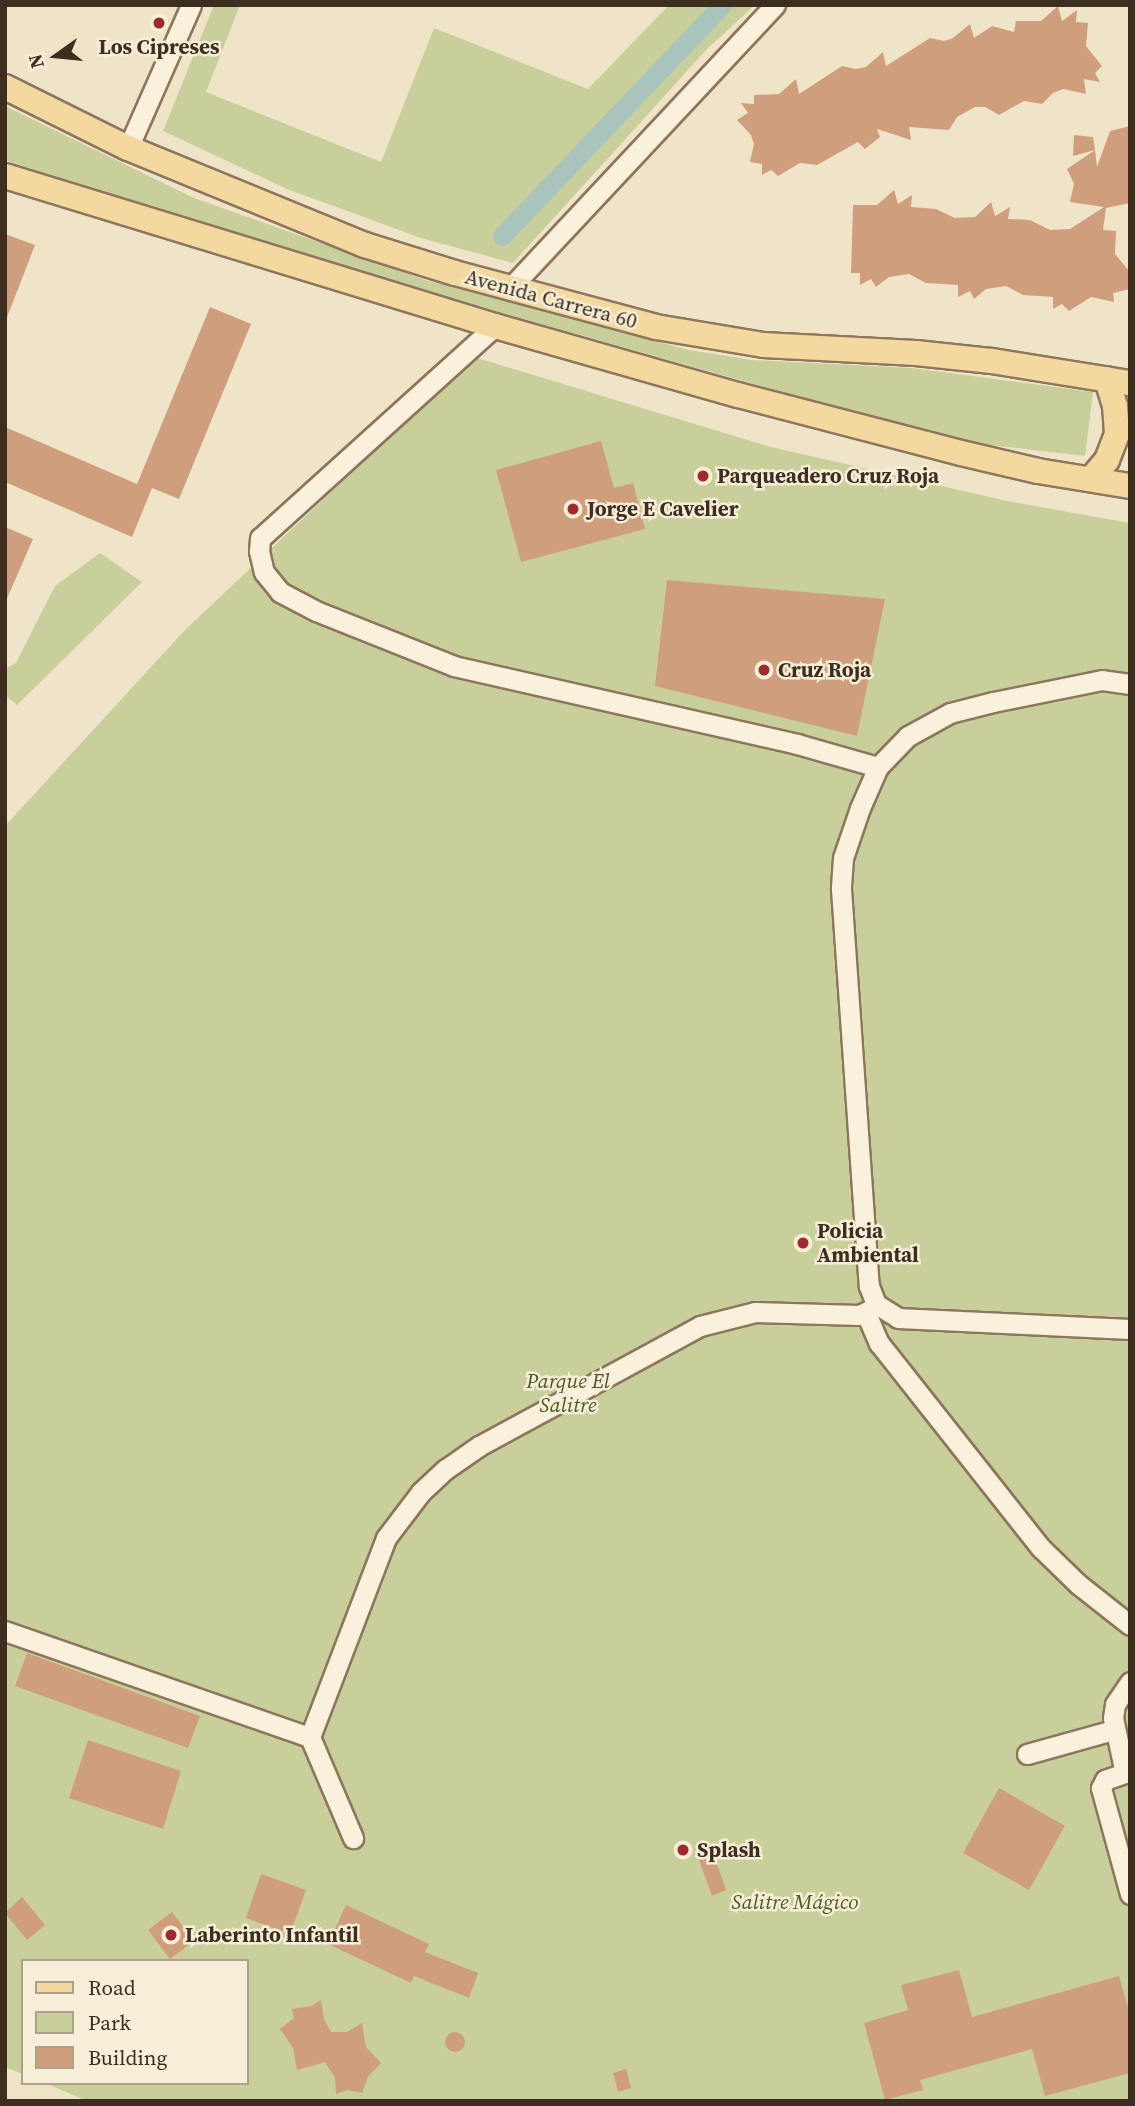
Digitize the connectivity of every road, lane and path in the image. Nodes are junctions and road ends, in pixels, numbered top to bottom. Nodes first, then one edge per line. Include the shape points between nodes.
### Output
1 (191, 5) edge
2 (775, 5) edge
3 (5, 87) edge
4 (128, 148) junction
5 (5, 176) edge
6 (510, 288) junction
7 (495, 326) junction
8 (1119, 381) edge
9 (1091, 479) junction
10 (1130, 486) edge
11 (1130, 684) edge
12 (878, 767) junction
13 (872, 1310) junction
14 (1130, 1329) edge
15 (1130, 1625) edge
16 (5, 1632) edge
17 (1130, 1682) edge
18 (1113, 1730) junction
19 (310, 1737) junction
20 (1027, 1754) dead end
21 (353, 1838) dead end
22 (1130, 1894) edge

1 - 4 street
2 - 6 street
3 - 4 main road, Avenida Carrera 60
4 - 6 main road, Avenida Carrera 60 via 365,245
5 - 7 main road, Avenida Carrera 60
6 - 8 main road, Avenida Carrera 60 via 709,338 821,350 963,357
7 - 9 main road, Avenida Carrera 60 via 898,437
7 - 12 street via 260,538 264,572 280,592 454,666 797,744
8 - 9 main road via 1117,434 1107,460
9 - 10 main road, Avenida Carrera 60
11 - 12 street via 1102,680 950,713 908,736
12 - 13 street via 843,858 841,889
13 - 14 street via 898,1318
13 - 15 street via 879,1343 1041,1548
13 - 19 street via 833,1315 755,1312 700,1326 479,1446 446,1469 421,1492 386,1538
16 - 19 street
17 - 18 street via 1115,1704
18 - 20 street
18 - 22 street via 1125,1773 1105,1780 1101,1788
19 - 21 street

